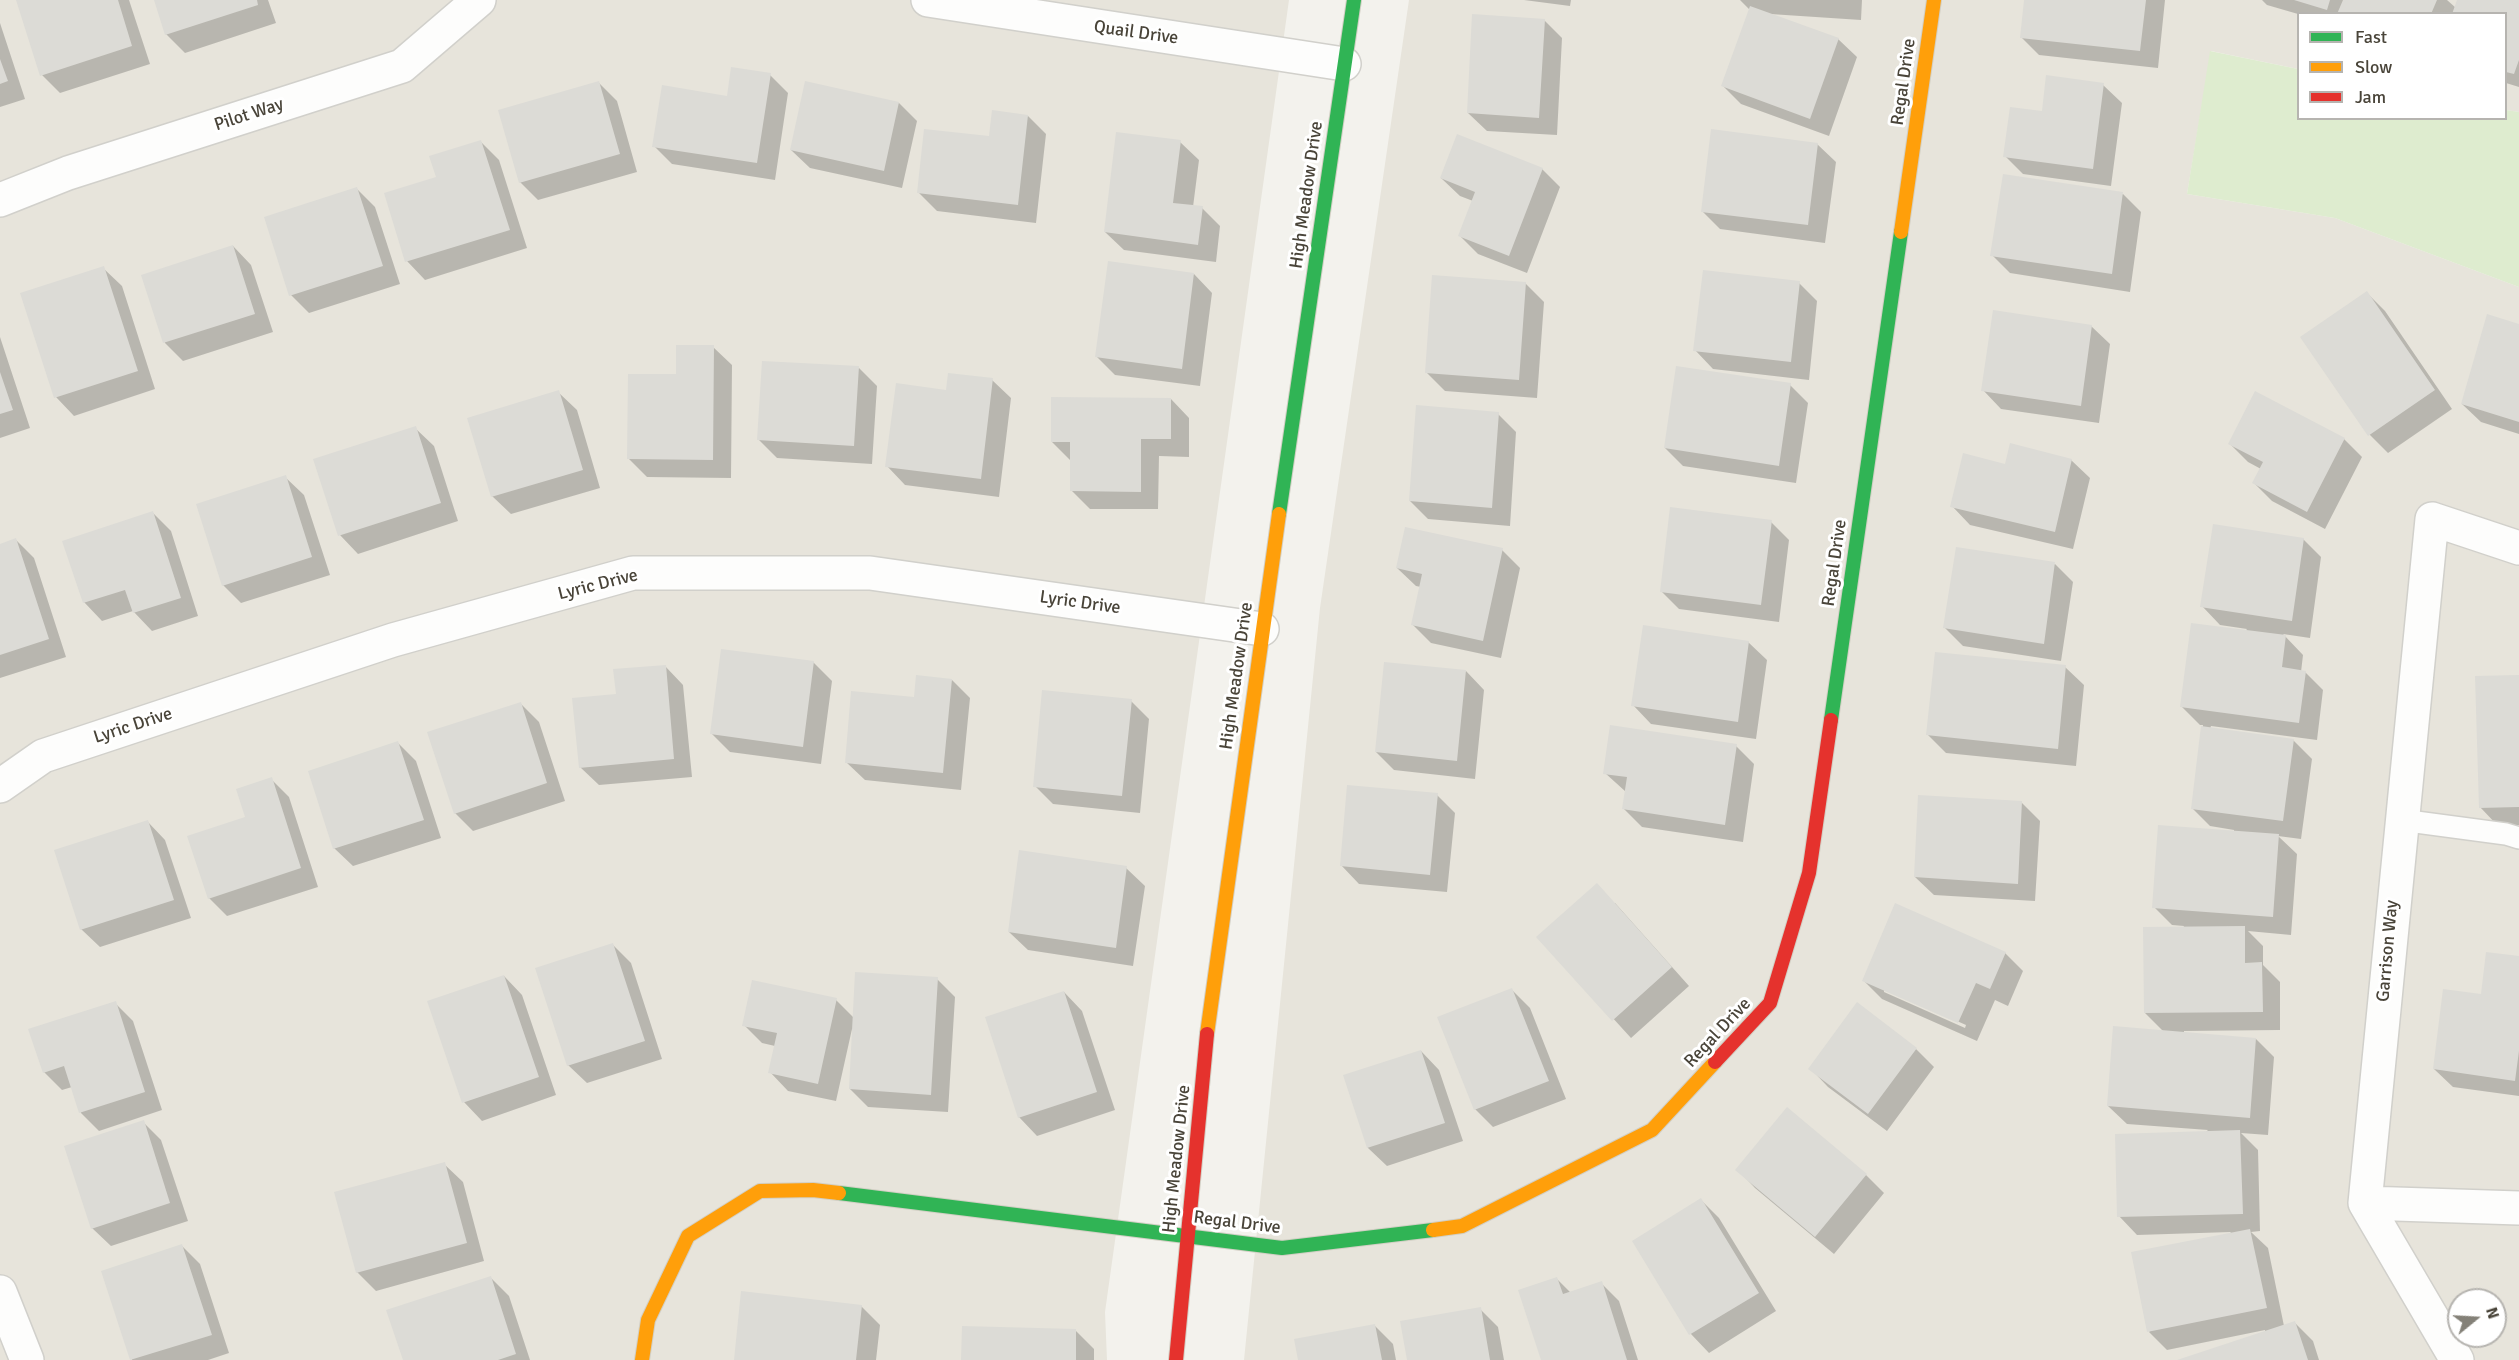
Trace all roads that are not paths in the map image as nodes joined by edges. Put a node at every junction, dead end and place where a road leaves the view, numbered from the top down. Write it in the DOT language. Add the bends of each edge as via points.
graph roads {
  1 [pos="479,0"];
  2 [pos="927,0"];
  3 [pos="1354,0"];
  4 [pos="1934,0"];
  5 [pos="1344,64"];
  6 [pos="0,200"];
  7 [pos="2519,548"];
  8 [pos="1262,629"];
  9 [pos="0,786"];
  10 [pos="2401,820"];
  11 [pos="2519,838"];
  12 [pos="2365,1203"];
  13 [pos="2519,1208"];
  14 [pos="1187,1235"];
  15 [pos="0,1292"];
  16 [pos="27,1360"];
  17 [pos="642,1360"];
  18 [pos="1176,1360"];
  19 [pos="2457,1360"];
  1 -- 6 [label="street, Pilot Way" via="402,66 68,173"];
  2 -- 5 [label="street, Quail Drive"];
  3 -- 5 [label="street, High Meadow Drive"];
  4 -- 14 [label="street, Regal Drive" via="1809,873 1770,1003 1652,1130 1462,1226 1282,1248"];
  5 -- 8 [label="street, High Meadow Drive"];
  7 -- 10 [label="street, Garrison Way" via="2432,519"];
  8 -- 9 [label="street, Lyric Drive" via="870,573 633,573 393,640 43,756"];
  8 -- 14 [label="street, High Meadow Drive" via="1209,1023"];
  10 -- 11 [label="lane"];
  10 -- 12 [label="street, Garrison Way"];
  12 -- 13 [label="street"];
  12 -- 19 [label="street"];
  14 -- 17 [label="street, Regal Drive" via="813,1190 760,1191 688,1236 648,1320"];
  14 -- 18 [label="street, High Meadow Drive"];
  15 -- 16 [label="street"];
}
